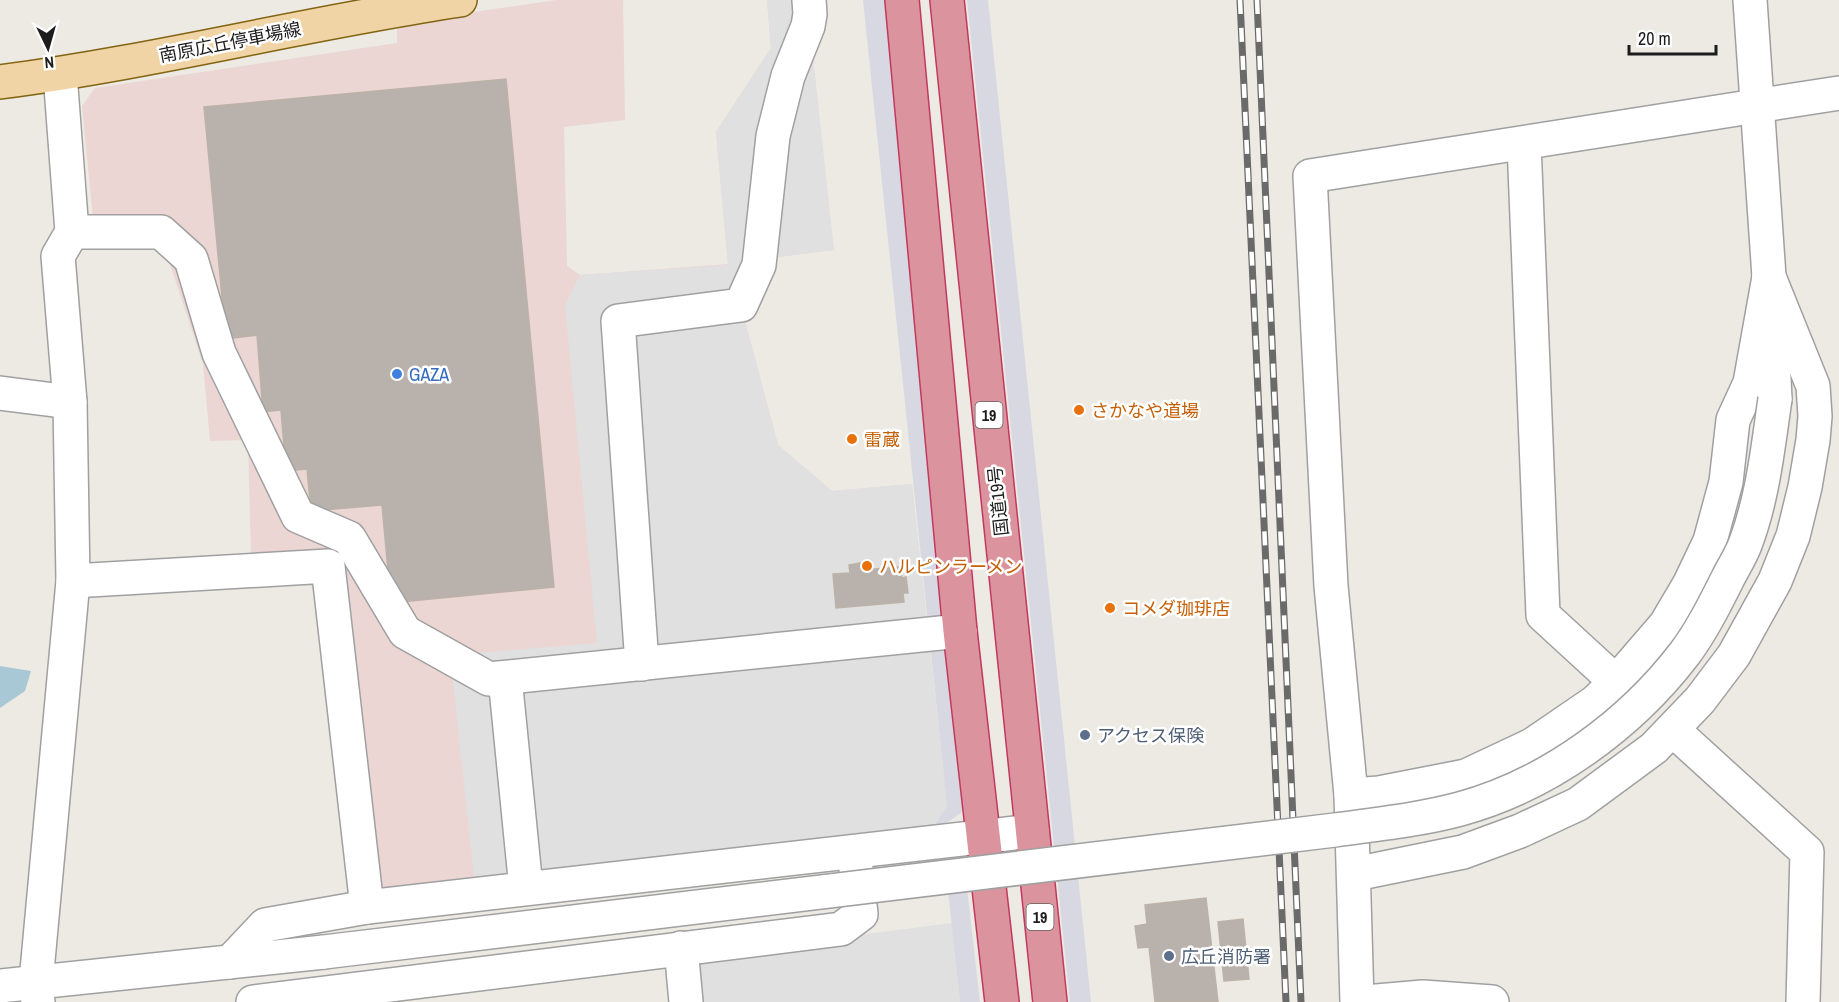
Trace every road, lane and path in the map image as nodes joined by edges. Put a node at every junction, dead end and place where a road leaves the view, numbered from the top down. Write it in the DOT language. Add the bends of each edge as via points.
graph roads {
  1 [pos="460,0"];
  2 [pos="809,0"];
  3 [pos="902,0"];
  4 [pos="947,0"];
  5 [pos="1750,0"];
  6 [pos="401,4"];
  7 [pos="60,74"];
  8 [pos="0,82"];
  9 [pos="1839,93"];
  10 [pos="1756,106"];
  11 [pos="1524,143"];
  12 [pos="72,232"];
  13 [pos="1769,277"];
  14 [pos="0,393"];
  15 [pos="70,402"];
  16 [pos="1827,414"];
  17 [pos="73,581"];
  18 [pos="960,631"];
  19 [pos="642,664"];
  20 [pos="505,678"];
  21 [pos="1616,682"];
  22 [pos="1673,730"];
  23 [pos="1351,795"];
  24 [pos="1032,831"];
  25 [pos="984,837"];
  26 [pos="854,852"];
  27 [pos="1355,874"];
  28 [pos="526,888"];
  29 [pos="367,907"];
  30 [pos="681,948"];
  31 [pos="230,962"];
  32 [pos="0,986"];
  33 [pos="37,992"];
  34 [pos="253,1002"];
  35 [pos="686,1002"];
  36 [pos="1002,1002"];
  37 [pos="1050,1002"];
  38 [pos="1357,1002"];
  39 [pos="1365,1002"];
  40 [pos="1492,1002"];
  41 [pos="1803,1002"];
  1 -- 6 [label="main road, 南原広丘停車場線"];
  2 -- 19 [label="street" via="808,26 788,76 773,136 759,265 741,306 618,321"];
  3 -- 18 [label="highway"];
  4 -- 24 [label="highway, 国道19号 / 19"];
  5 -- 10 [label="street"];
  6 -- 7 [label="main road, 南原広丘停車場線"];
  7 -- 8 [label="main road, 南原広丘停車場線"];
  7 -- 12 [label="street"];
  9 -- 10 [label="street"];
  10 -- 11 [label="street"];
  10 -- 13 [label="street"];
  11 -- 21 [label="street" via="1543,615"];
  11 -- 23 [label="street" via="1310,176 1331,586"];
  12 -- 15 [label="street" via="58,256"];
  12 -- 20 [label="street" via="161,232 191,259 219,353 298,516 349,538 405,632 489,679"];
  13 -- 16 [label="street"];
  13 -- 21 [label="street" via="1750,383 1732,420 1726,483 1710,541 1666,624"];
  13 -- 31 [label="street, bridge" via="1775,399 1765,469 1746,542 1713,610 1685,653 1643,700 1605,733 1557,768 1501,794 1412,819 1335,830"];
  14 -- 15 [label="street"];
  15 -- 17 [label="street"];
  16 -- 22 [label="street" via="1813,440 1793,536 1775,581 1734,655"];
  17 -- 29 [label="street" via="328,566"];
  17 -- 33 [label="street"];
  18 -- 19 [label="street"];
  18 -- 25 [label="highway"];
  19 -- 20 [label="street"];
  20 -- 28 [label="street"];
  21 -- 23 [label="street" via="1532,745 1466,776"];
  22 -- 27 [label="street" via="1578,804 1520,831 1463,852"];
  22 -- 41 [label="street" via="1807,852"];
  23 -- 27 [label="street"];
  24 -- 25 [label="street"];
  24 -- 37 [label="highway, 国道19号 / 19"];
  25 -- 26 [label="street"];
  25 -- 36 [label="highway"];
  26 -- 28 [label="street"];
  26 -- 30 [label="street" via="861,914 841,929"];
  27 -- 38 [label="street"];
  28 -- 29 [label="street"];
  29 -- 31 [label="street" via="265,924"];
  30 -- 34 [label="street"];
  30 -- 35 [label="street"];
  31 -- 33 [label="street"];
  31 -- 34 [label="street" via="237,983"];
  32 -- 33 [label="street"];
  39 -- 40 [label="street" via="1423,997"];
}
